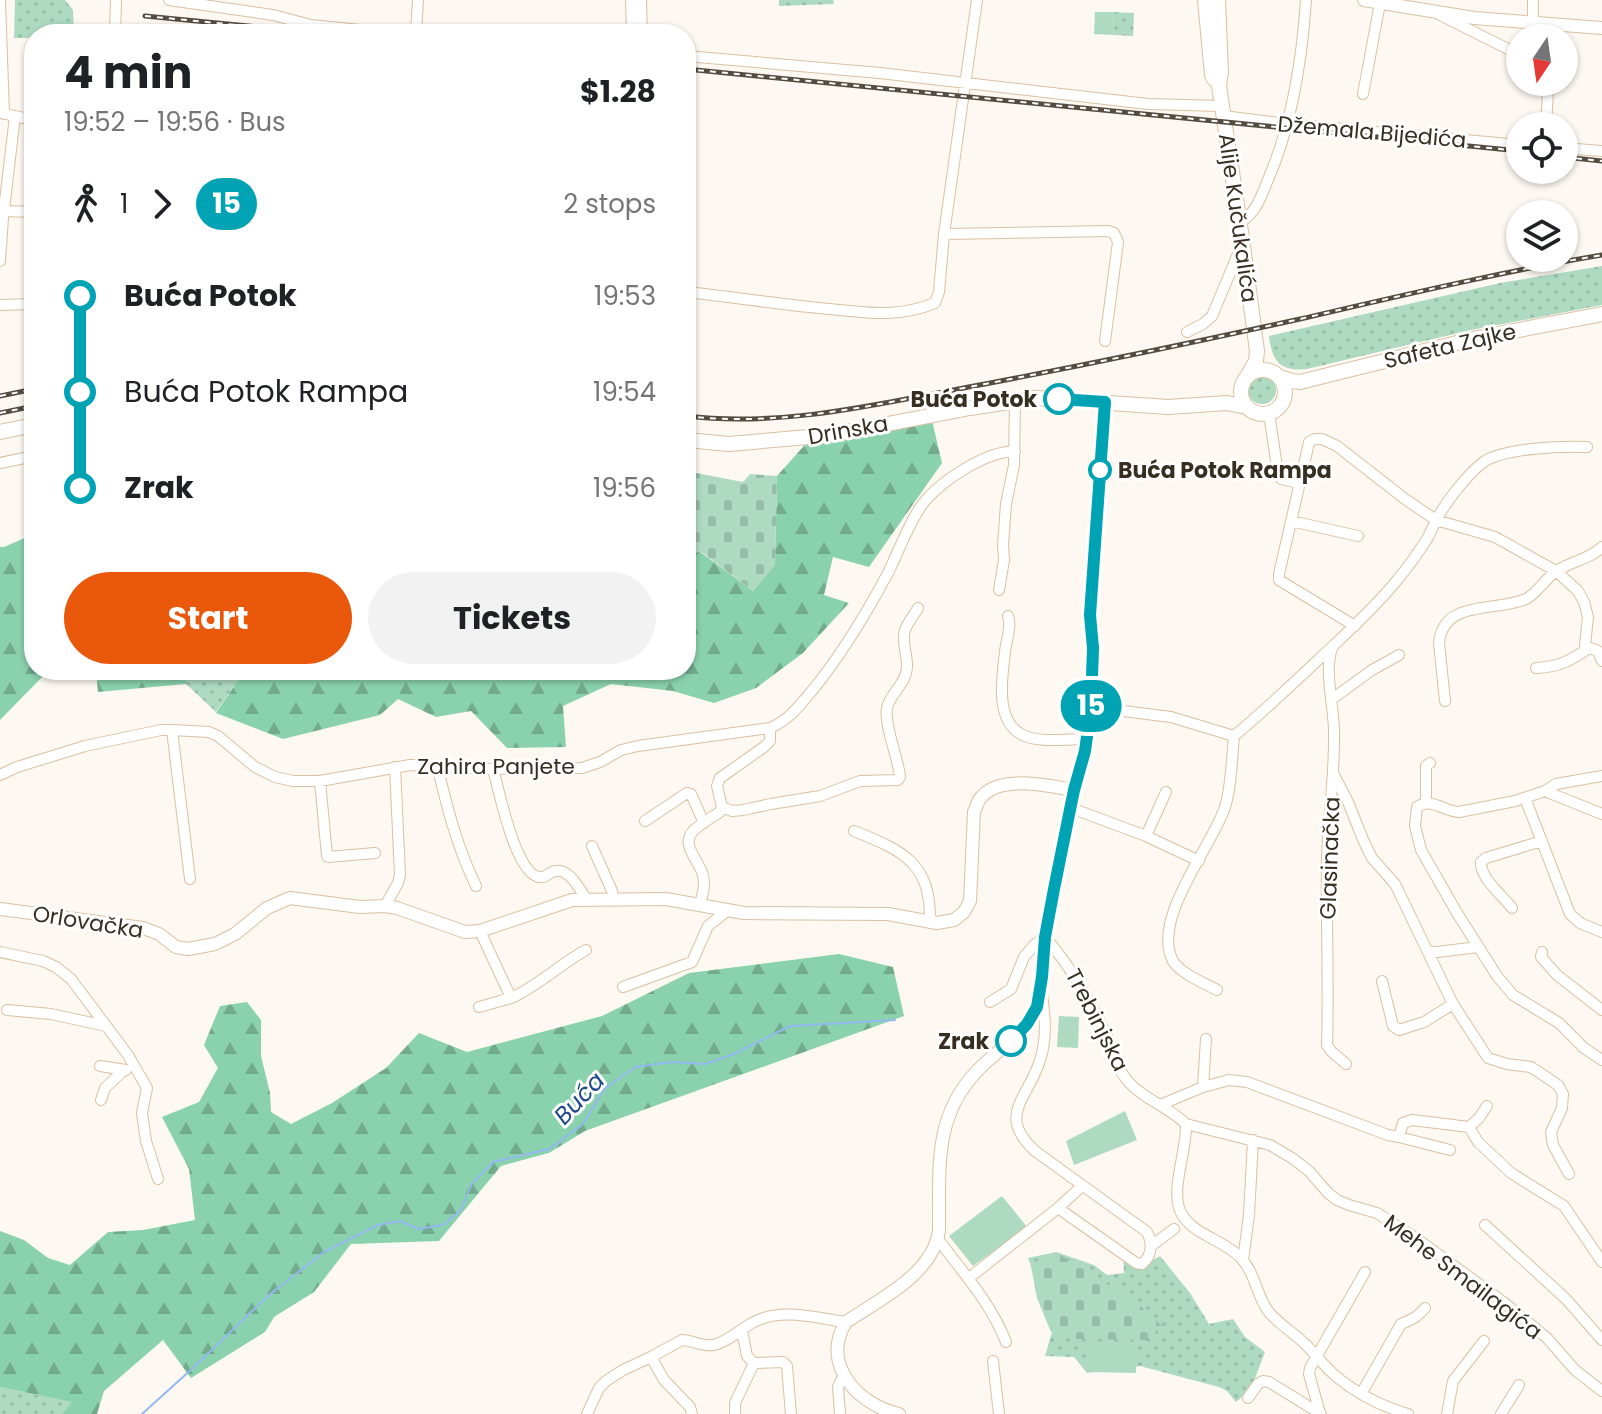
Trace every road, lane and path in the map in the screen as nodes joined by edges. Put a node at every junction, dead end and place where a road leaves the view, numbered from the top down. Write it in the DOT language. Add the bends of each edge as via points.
graph roads {
  1 [pos="116,0"];
  2 [pos="171,0"];
  3 [pos="272,0"];
  4 [pos="418,0"];
  5 [pos="631,0"];
  6 [pos="641,0"];
  7 [pos="977,0"];
  8 [pos="1205,0"];
  9 [pos="1218,0"];
  10 [pos="1306,0"];
  11 [pos="1364,0"];
  12 [pos="1533,0"];
  13 [pos="0,2"];
  14 [pos="1380,3"];
  15 [pos="1435,13"];
  16 [pos="273,15"];
  17 [pos="1496,20"];
  18 [pos="1533,22"];
  19 [pos="115,24"];
  20 [pos="307,24"];
  21 [pos="416,24"];
  22 [pos="632,24"];
  23 [pos="642,24"];
  24 [pos="1602,28"];
  25 [pos="1492,41"];
  26 [pos="1506,48"];
  27 [pos="696,57"];
  28 [pos="965,83"];
  29 [pos="1219,86"];
  30 [pos="1363,94"];
  31 [pos="1222,111"];
  32 [pos="6,115"];
  33 [pos="1288,124"];
  34 [pos="1506,144"];
  35 [pos="1578,149"];
  36 [pos="1602,151"];
  37 [pos="4,211"];
  38 [pos="24,212"];
  39 [pos="1240,222"];
  40 [pos="944,234"];
  41 [pos="1244,251"];
  42 [pos="0,261"];
  43 [pos="696,293"];
  44 [pos="24,304"];
  45 [pos="0,305"];
  46 [pos="1602,314"];
  47 [pos="1187,332"];
  48 [pos="1105,341"];
  49 [pos="1257,351"];
  50 [pos="1276,374"];
  51 [pos="1244,381"];
  52 [pos="1300,382"];
  53 [pos="1284,398"];
  54 [pos="1015,399"];
  55 [pos="1105,402"];
  56 [pos="1227,403"];
  57 [pos="1246,407"];
  58 [pos="1269,413"];
  59 [pos="24,427"];
  60 [pos="0,432"];
  61 [pos="696,441"];
  62 [pos="1587,447"];
  63 [pos="1015,451"];
  64 [pos="24,458"];
  65 [pos="0,463"];
  66 [pos="1299,483"];
  67 [pos="1436,520"];
  68 [pos="1291,521"];
  69 [pos="1358,536"];
  70 [pos="1602,547"];
  71 [pos="1556,571"];
  72 [pos="999,590"];
  73 [pos="918,608"];
  74 [pos="1008,616"];
  75 [pos="1355,626"];
  76 [pos="1334,645"];
  77 [pos="1589,648"];
  78 [pos="1399,655"];
  79 [pos="1602,661"];
  80 [pos="1536,668"];
  81 [pos="1332,699"];
  82 [pos="1445,701"];
  83 [pos="1091,707"];
  84 [pos="770,728"];
  85 [pos="172,730"];
  86 [pos="1234,736"];
  87 [pos="1086,739"];
  88 [pos="1430,763"];
  89 [pos="437,765"];
  90 [pos="395,767"];
  91 [pos="493,769"];
  92 [pos="0,775"];
  93 [pos="1334,775"];
  94 [pos="1602,776"];
  95 [pos="320,781"];
  96 [pos="1074,790"];
  97 [pos="1545,791"];
  98 [pos="1166,792"];
  99 [pos="1525,798"];
  100 [pos="1426,802"];
  101 [pos="722,807"];
  102 [pos="1071,808"];
  103 [pos="1602,814"];
  104 [pos="645,821"];
  105 [pos="704,823"];
  106 [pos="854,831"];
  107 [pos="1146,836"];
  108 [pos="1542,841"];
  109 [pos="592,846"];
  110 [pos="375,853"];
  111 [pos="1199,861"];
  112 [pos="190,879"];
  113 [pos="476,886"];
  114 [pos="587,900"];
  115 [pos="614,900"];
  116 [pos="700,904"];
  117 [pos="391,907"];
  118 [pos="1512,908"];
  119 [pos="0,909"];
  120 [pos="728,910"];
  121 [pos="930,922"];
  122 [pos="480,931"];
  123 [pos="1602,932"];
  124 [pos="1045,937"];
  125 [pos="1478,947"];
  126 [pos="586,950"];
  127 [pos="0,952"];
  128 [pos="1428,952"];
  129 [pos="1542,952"];
  130 [pos="1382,981"];
  131 [pos="1041,985"];
  132 [pos="623,987"];
  133 [pos="1217,990"];
  134 [pos="511,998"];
  135 [pos="990,1002"];
  136 [pos="1453,1004"];
  137 [pos="479,1007"];
  138 [pos="7,1010"];
  139 [pos="1602,1010"];
  140 [pos="106,1026"];
  141 [pos="1206,1039"];
  142 [pos="1601,1059"];
  143 [pos="1346,1064"];
  144 [pos="100,1066"];
  145 [pos="130,1070"];
  146 [pos="1602,1072"];
  147 [pos="1203,1087"];
  148 [pos="101,1100"];
  149 [pos="1160,1105"];
  150 [pos="1487,1106"];
  151 [pos="1186,1124"];
  152 [pos="1469,1127"];
  153 [pos="1399,1137"];
  154 [pos="1253,1140"];
  155 [pos="1450,1150"];
  156 [pos="1569,1174"];
  157 [pos="158,1179"];
  158 [pos="1082,1186"];
  159 [pos="1058,1208"];
  160 [pos="1485,1225"];
  161 [pos="1174,1229"];
  162 [pos="938,1239"];
  163 [pos="1151,1246"];
  164 [pos="1243,1260"];
  165 [pos="1602,1262"];
  166 [pos="1365,1272"];
  167 [pos="969,1278"];
  168 [pos="1425,1308"];
  169 [pos="846,1322"];
  170 [pos="742,1331"];
  171 [pos="1602,1340"];
  172 [pos="1484,1341"];
  173 [pos="1006,1342"];
  174 [pos="651,1357"];
  175 [pos="1318,1357"];
  176 [pos="993,1361"];
  177 [pos="754,1363"];
  178 [pos="844,1375"];
  179 [pos="1519,1385"];
  180 [pos="1602,1391"];
  181 [pos="1361,1394"];
  182 [pos="1248,1398"];
  183 [pos="882,1411"];
  184 [pos="689,1412"];
  185 [pos="587,1414"];
  186 [pos="735,1414"];
  187 [pos="791,1414"];
  188 [pos="840,1414"];
  189 [pos="899,1414"];
  190 [pos="999,1414"];
  191 [pos="1320,1414"];
  192 [pos="1408,1414"];
  193 [pos="1447,1414"];
  194 [pos="1501,1414"];
  1 -- 19 [label="street"];
  2 -- 16 [label="street"];
  3 -- 16 [label="street"];
  4 -- 21 [label="street"];
  5 -- 22 [label="street"];
  6 -- 23 [label="street"];
  7 -- 28 [label="street"];
  8 -- 29 [label="main road, Alije Kučukalića" via="1212,75"];
  9 -- 29 [label="main road, Alije Kučukalića"];
  10 -- 33 [label="street"];
  11 -- 14 [label="street"];
  12 -- 18 [label="street"];
  13 -- 32 [label="street"];
  14 -- 15 [label="street"];
  14 -- 30 [label="street"];
  15 -- 17 [label="street"];
  15 -- 25 [label="street"];
  16 -- 20 [label="street"];
  17 -- 18 [label="street"];
  17 -- 25 [label="street"];
  18 -- 24 [label="street"];
  25 -- 26 [label="street"];
  27 -- 28 [label="street, Džemala Bijedića"];
  28 -- 31 [label="street, Džemala Bijedića"];
  28 -- 40 [label="street"];
  29 -- 31 [label="main road, Alije Kučukalića"];
  31 -- 33 [label="street, Džemala Bijedića"];
  31 -- 39 [label="main road, Alije Kučukalića"];
  32 -- 37 [label="street"];
  33 -- 34 [label="street, Džemala Bijedića"];
  33 -- 39 [label="street" via="1261,197 1250,217"];
  35 -- 36 [label="street"];
  37 -- 38 [label="street"];
  37 -- 42 [label="street"];
  39 -- 41 [label="main road, Alije Kučukalića"];
  40 -- 43 [label="street" via="935,303 904,313"];
  40 -- 48 [label="street" via="1114,233 1118,242"];
  41 -- 47 [label="street" via="1238,254 1212,316"];
  41 -- 49 [label="main road, Alije Kučukalića"];
  44 -- 45 [label="street"];
  46 -- 52 [label="main road, Safeta Zajke" via="1477,338"];
  49 -- 50 [label="main road, Alije Kučukalića"];
  49 -- 51 [label="main road, Alije Kučukalića"];
  50 -- 51 [label="main road" via="1260,370"];
  50 -- 52 [label="main road, Safeta Zajke"];
  50 -- 53 [label="main road"];
  51 -- 56 [label="main road"];
  51 -- 57 [label="main road" via="1240,394"];
  52 -- 53 [label="main road"];
  53 -- 58 [label="main road"];
  54 -- 55 [label="main road, Drinska"];
  54 -- 61 [label="main road, Drinska" via="831,435 729,444"];
  54 -- 63 [label="street"];
  55 -- 56 [label="main road" via="1168,407"];
  55 -- 83 [label="street" via="1090,615"];
  56 -- 57 [label="main road"];
  57 -- 58 [label="main road"];
  58 -- 66 [label="street" via="1278,474"];
  59 -- 60 [label="main road"];
  62 -- 67 [label="street" via="1490,458 1468,476"];
  63 -- 72 [label="street"];
  63 -- 84 [label="street, Zahira Panjete" via="1003,451 955,474 922,504 840,655 793,714"];
  64 -- 65 [label="street"];
  66 -- 67 [label="street" via="1309,442 1322,439"];
  66 -- 68 [label="street"];
  67 -- 71 [label="street" via="1495,537"];
  67 -- 75 [label="street" via="1398,579"];
  68 -- 69 [label="street"];
  68 -- 75 [label="street" via="1279,580"];
  70 -- 71 [label="street"];
  71 -- 77 [label="street" via="1584,602 1584,642"];
  71 -- 82 [label="street" via="1525,599 1467,611 1450,620 1439,635"];
  73 -- 101 [label="street" via="904,635 904,680 887,711 898,780 860,781 820,796 743,810"];
  74 -- 87 [label="street" via="1002,705 1011,726 1041,740"];
  75 -- 76 [label="street"];
  76 -- 81 [label="street, Glasinačka" via="1329,662"];
  76 -- 86 [label="street"];
  77 -- 79 [label="street" via="1598,651"];
  77 -- 80 [label="street" via="1565,663"];
  78 -- 81 [label="street"];
  81 -- 93 [label="street, Glasinačka"];
  83 -- 86 [label="street" via="1171,717"];
  83 -- 87 [label="street"];
  84 -- 91 [label="street, Zahira Panjete" via="638,746 582,768"];
  84 -- 101 [label="street" via="770,741 720,778"];
  85 -- 92 [label="street, Zahira Panjete" via="85,746"];
  85 -- 95 [label="street, Zahira Panjete" via="218,736 275,777"];
  85 -- 112 [label="street"];
  86 -- 111 [label="street" via="1225,808"];
  87 -- 96 [label="street"];
  88 -- 100 [label="street"];
  89 -- 90 [label="street, Zahira Panjete"];
  89 -- 91 [label="street, Zahira Panjete"];
  89 -- 113 [label="street" via="455,834"];
  90 -- 95 [label="street, Zahira Panjete"];
  90 -- 117 [label="street" via="400,875"];
  91 -- 114 [label="street" via="509,830 530,873 544,878 563,872"];
  93 -- 128 [label="street" via="1372,858 1395,884"];
  93 -- 143 [label="street, Glasinačka" via="1328,838 1327,1045"];
  94 -- 97 [label="street"];
  95 -- 110 [label="street" via="327,856"];
  96 -- 102 [label="street"];
  96 -- 121 [label="street" via="1016,783 979,799 970,901 954,920"];
  97 -- 99 [label="street"];
  97 -- 103 [label="street"];
  98 -- 107 [label="street"];
  99 -- 100 [label="street" via="1459,812"];
  99 -- 108 [label="street"];
  100 -- 125 [label="street" via="1417,807 1415,826 1421,850"];
  101 -- 105 [label="street"];
  102 -- 107 [label="street"];
  102 -- 124 [label="street"];
  104 -- 105 [label="street" via="687,793"];
  105 -- 116 [label="street" via="688,840 703,874"];
  106 -- 121 [label="street" via="910,860 928,891"];
  107 -- 111 [label="street"];
  108 -- 118 [label="street" via="1481,862 1485,877"];
  108 -- 123 [label="street" via="1570,914"];
  109 -- 115 [label="street"];
  111 -- 133 [label="street" via="1170,921 1167,942 1176,967"];
  114 -- 115 [label="street"];
  114 -- 122 [label="street" via="572,900"];
  115 -- 116 [label="street"];
  116 -- 120 [label="street"];
  117 -- 119 [label="street, Orlovačka" via="290,898 215,944 188,949 143,928"];
  117 -- 122 [label="street, Orlovačka" via="456,930"];
  120 -- 121 [label="street" via="888,914"];
  120 -- 132 [label="street" via="708,926 692,962"];
  122 -- 134 [label="street"];
  124 -- 131 [label="street"];
  124 -- 135 [label="street" via="1024,957 1011,989"];
  124 -- 149 [label="street, Trebinjska" via="1066,960 1122,1073"];
  125 -- 128 [label="street"];
  125 -- 142 [label="street" via="1513,995 1559,1023"];
  126 -- 134 [label="street"];
  127 -- 140 [label="street, Orlovačka" via="56,967"];
  128 -- 136 [label="street"];
  129 -- 139 [label="street" via="1557,975"];
  130 -- 136 [label="street" via="1393,1026 1399,1030"];
  131 -- 158 [label="street" via="1045,1043 1015,1117 1016,1127 1033,1149"];
  131 -- 162 [label="street" via="1027,1024 975,1072 950,1110 940,1146"];
  134 -- 137 [label="street"];
  136 -- 156 [label="street" via="1488,1058 1531,1067 1558,1085 1562,1108 1551,1132"];
  138 -- 140 [label="street"];
  140 -- 145 [label="street, Orlovačka" via="128,1055"];
  141 -- 147 [label="street"];
  142 -- 146 [label="street"];
  144 -- 145 [label="street"];
  145 -- 148 [label="street" via="105,1088"];
  145 -- 157 [label="street, Orlovačka" via="147,1088 142,1113"];
  147 -- 149 [label="street"];
  147 -- 153 [label="street" via="1229,1080 1247,1082"];
  149 -- 151 [label="street, Trebinjska"];
  150 -- 152 [label="street"];
  151 -- 154 [label="street, Mehe Smailagića"];
  151 -- 164 [label="street" via="1180,1209 1187,1221"];
  152 -- 153 [label="street" via="1412,1120 1403,1123"];
  152 -- 165 [label="street" via="1511,1173 1564,1206"];
  153 -- 155 [label="street"];
  154 -- 164 [label="street"];
  154 -- 180 [label="street, Mehe Smailagića" via="1292,1158 1337,1200 1377,1213 1420,1241 1547,1338"];
  158 -- 159 [label="street"];
  158 -- 163 [label="street" via="1141,1227"];
  159 -- 163 [label="street" via="1136,1263 1146,1260"];
  159 -- 167 [label="street"];
  160 -- 171 [label="street" via="1566,1299"];
  161 -- 163 [label="street"];
  162 -- 167 [label="street"];
  162 -- 169 [label="street" via="920,1270"];
  164 -- 175 [label="street" via="1268,1310"];
  166 -- 175 [label="street"];
  167 -- 173 [label="street"];
  168 -- 181 [label="street" via="1401,1324"];
  169 -- 170 [label="street" via="787,1315 751,1323"];
  169 -- 178 [label="street" via="838,1343"];
  170 -- 174 [label="street" via="708,1346 682,1340"];
  170 -- 177 [label="street" via="747,1356"];
  172 -- 193 [label="street" via="1453,1381"];
  174 -- 184 [label="street"];
  174 -- 185 [label="street" via="606,1381"];
  175 -- 181 [label="street"];
  175 -- 191 [label="street" via="1309,1374"];
  176 -- 190 [label="street"];
  177 -- 186 [label="street"];
  177 -- 187 [label="street" via="787,1366"];
  178 -- 183 [label="street" via="860,1396"];
  178 -- 188 [label="street" via="838,1387"];
  179 -- 194 [label="street"];
  181 -- 192 [label="street"];
  182 -- 191 [label="street" via="1258,1384 1269,1382"];
  183 -- 189 [label="street"];
}
